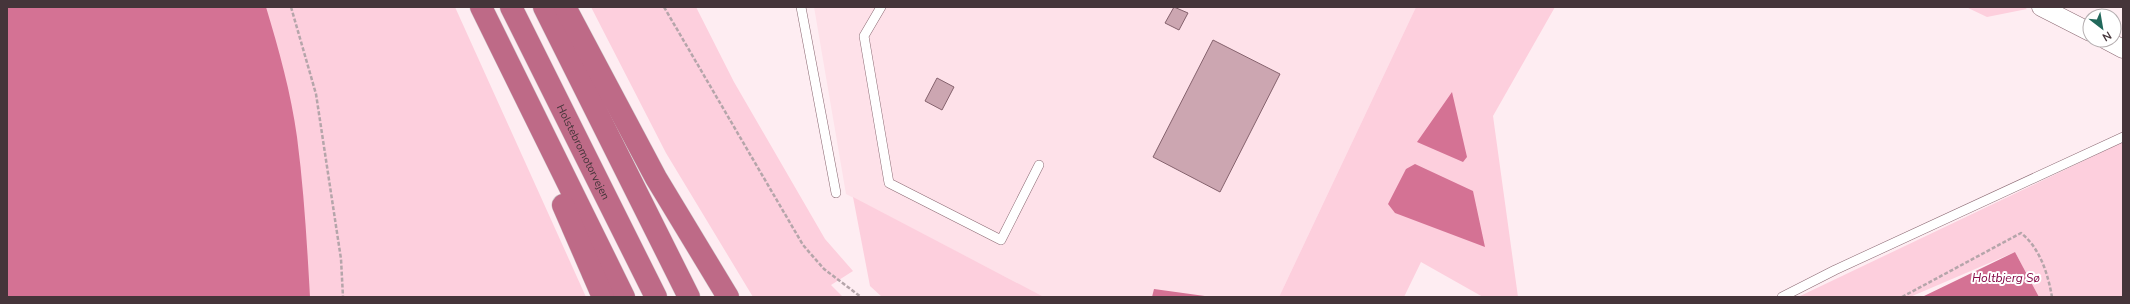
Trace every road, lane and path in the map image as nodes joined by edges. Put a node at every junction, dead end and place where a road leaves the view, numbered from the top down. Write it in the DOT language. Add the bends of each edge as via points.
graph roads {
  1 [pos="291,7"];
  2 [pos="480,7"];
  3 [pos="511,7"];
  4 [pos="544,7"];
  5 [pos="565,7"];
  6 [pos="664,7"];
  7 [pos="801,7"];
  8 [pos="880,7"];
  9 [pos="2041,7"];
  10 [pos="2082,28"];
  11 [pos="2123,137"];
  12 [pos="1039,165"];
  13 [pos="836,193"];
  14 [pos="343,297"];
  15 [pos="603,297"];
  16 [pos="624,297"];
  17 [pos="656,297"];
  18 [pos="689,297"];
  19 [pos="728,297"];
  20 [pos="861,297"];
  21 [pos="1782,297"];
  22 [pos="1902,297"];
  23 [pos="2052,297"];
  1 -- 14 [label="path" via="316,94 341,259"];
  2 -- 15 [label="highway" via="525,120"];
  2 -- 16 [label="highway"];
  3 -- 17 [label="highway, Holstebromotorvejen"];
  4 -- 18 [label="highway"];
  5 -- 19 [label="highway" via="656,178"];
  6 -- 20 [label="path" via="803,245 824,269"];
  7 -- 13 [label="lane"];
  8 -- 12 [label="lane" via="864,36 889,183 1001,240"];
  9 -- 10 [label="street"];
  11 -- 21 [label="lane"];
  22 -- 23 [label="path" via="2021,233 2032,242 2049,279"];
}
